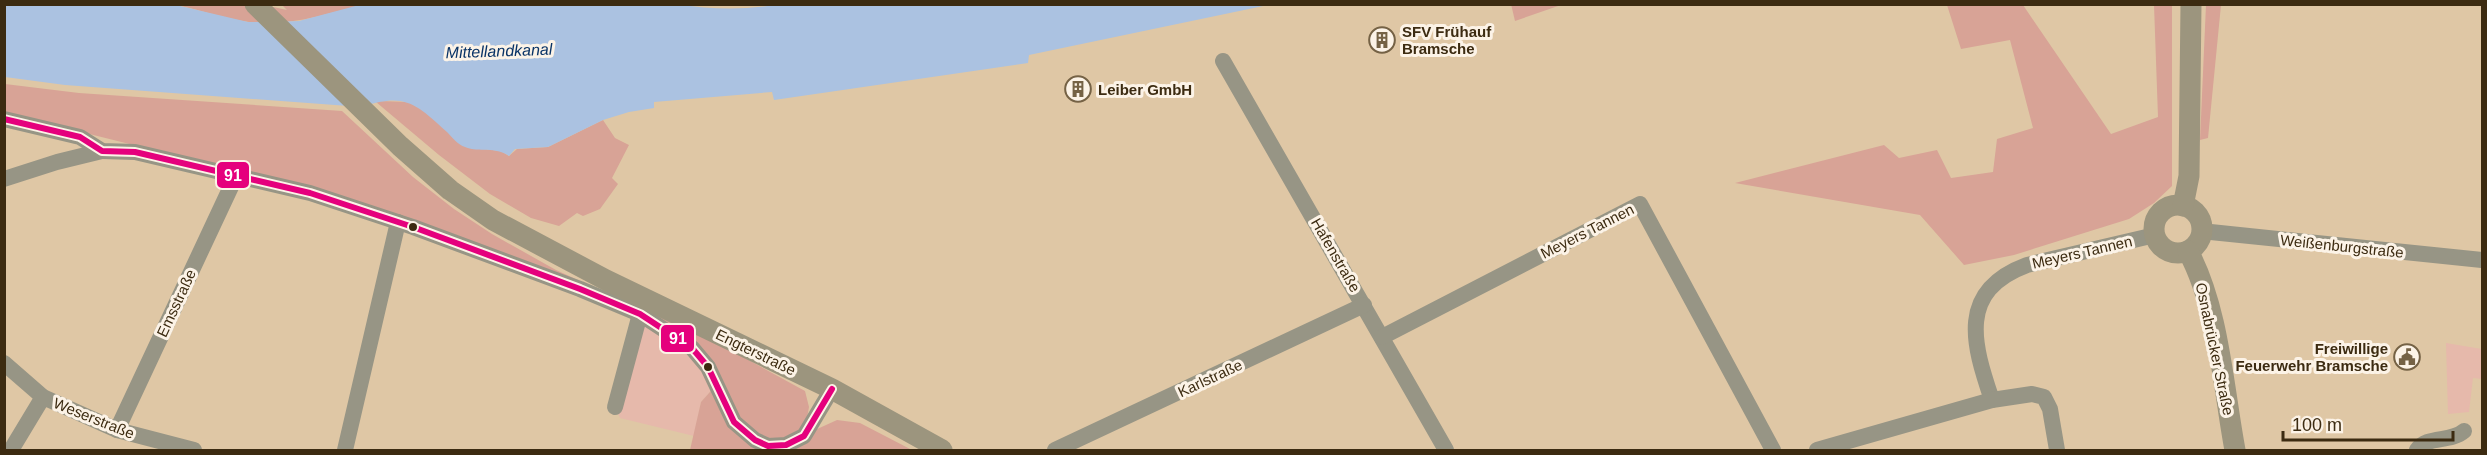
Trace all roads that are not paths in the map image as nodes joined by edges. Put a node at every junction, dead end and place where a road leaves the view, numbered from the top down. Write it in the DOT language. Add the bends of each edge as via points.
graph roads {
  1 [pos="255,4"];
  2 [pos="2191,4"];
  3 [pos="1223,61"];
  4 [pos="4,119"];
  5 [pos="102,151"];
  6 [pos="236,176"];
  7 [pos="4,179"];
  8 [pos="2183,206"];
  9 [pos="398,222"];
  10 [pos="2201,231"];
  11 [pos="2155,235"];
  12 [pos="2188,251"];
  13 [pos="2482,260"];
  14 [pos="1364,305"];
  15 [pos="640,314"];
  16 [pos="1382,337"];
  17 [pos="4,363"];
  18 [pos="832,389"];
  19 [pos="43,397"];
  20 [pos="1992,400"];
  21 [pos="615,407"];
  22 [pos="117,430"];
  23 [pos="2464,430"];
  24 [pos="11,450"];
  25 [pos="194,450"];
  26 [pos="345,450"];
  27 [pos="942,450"];
  28 [pos="1055,450"];
  29 [pos="1446,450"];
  30 [pos="1773,450"];
  31 [pos="1817,450"];
  32 [pos="2057,450"];
  33 [pos="2235,450"];
  34 [pos="2416,450"];
  1 -- 18 [label="main road, Engterstraße" via="450,190 493,220"];
  2 -- 8 [label="main road" via="2189,176"];
  3 -- 14 [label="street, Hafenstraße"];
  4 -- 5 [label="street" via="80,137"];
  5 -- 6 [label="street" via="135,152"];
  5 -- 7 [label="street"];
  6 -- 9 [label="street" via="310,193"];
  6 -- 22 [label="street, Emsstraße"];
  8 -- 10 [label="main road" via="2194,212"];
  8 -- 11 [label="main road" via="2167,208 2158,216"];
  9 -- 15 [label="street"];
  9 -- 26 [label="street"];
  10 -- 12 [label="main road" via="2195,246"];
  10 -- 13 [label="street, Weißenburgstraße"];
  11 -- 12 [label="main road" via="2166,250"];
  11 -- 20 [label="street, Meyers Tannen" via="2027,265 2006,272 1990,287 1975,321 1975,342"];
  12 -- 33 [label="main road, Osnabrücker Straße" via="2203,283"];
  14 -- 16 [label="street, Hafenstraße"];
  14 -- 28 [label="street, Karlstraße"];
  15 -- 18 [label="street" via="692,348 708,367 734,422 768,446 786,445 804,436"];
  15 -- 21 [label="street"];
  16 -- 29 [label="street, Hafenstraße"];
  16 -- 30 [label="street, Meyers Tannen" via="1640,204"];
  17 -- 19 [label="street, Weserstraße"];
  18 -- 27 [label="main road, Engterstraße"];
  19 -- 22 [label="street, Weserstraße"];
  19 -- 24 [label="street"];
  20 -- 31 [label="street"];
  20 -- 32 [label="street" via="2032,394 2044,397 2050,408"];
  22 -- 25 [label="street, Weserstraße"];
  23 -- 34 [label="street" via="2451,439 2428,442"];
}
